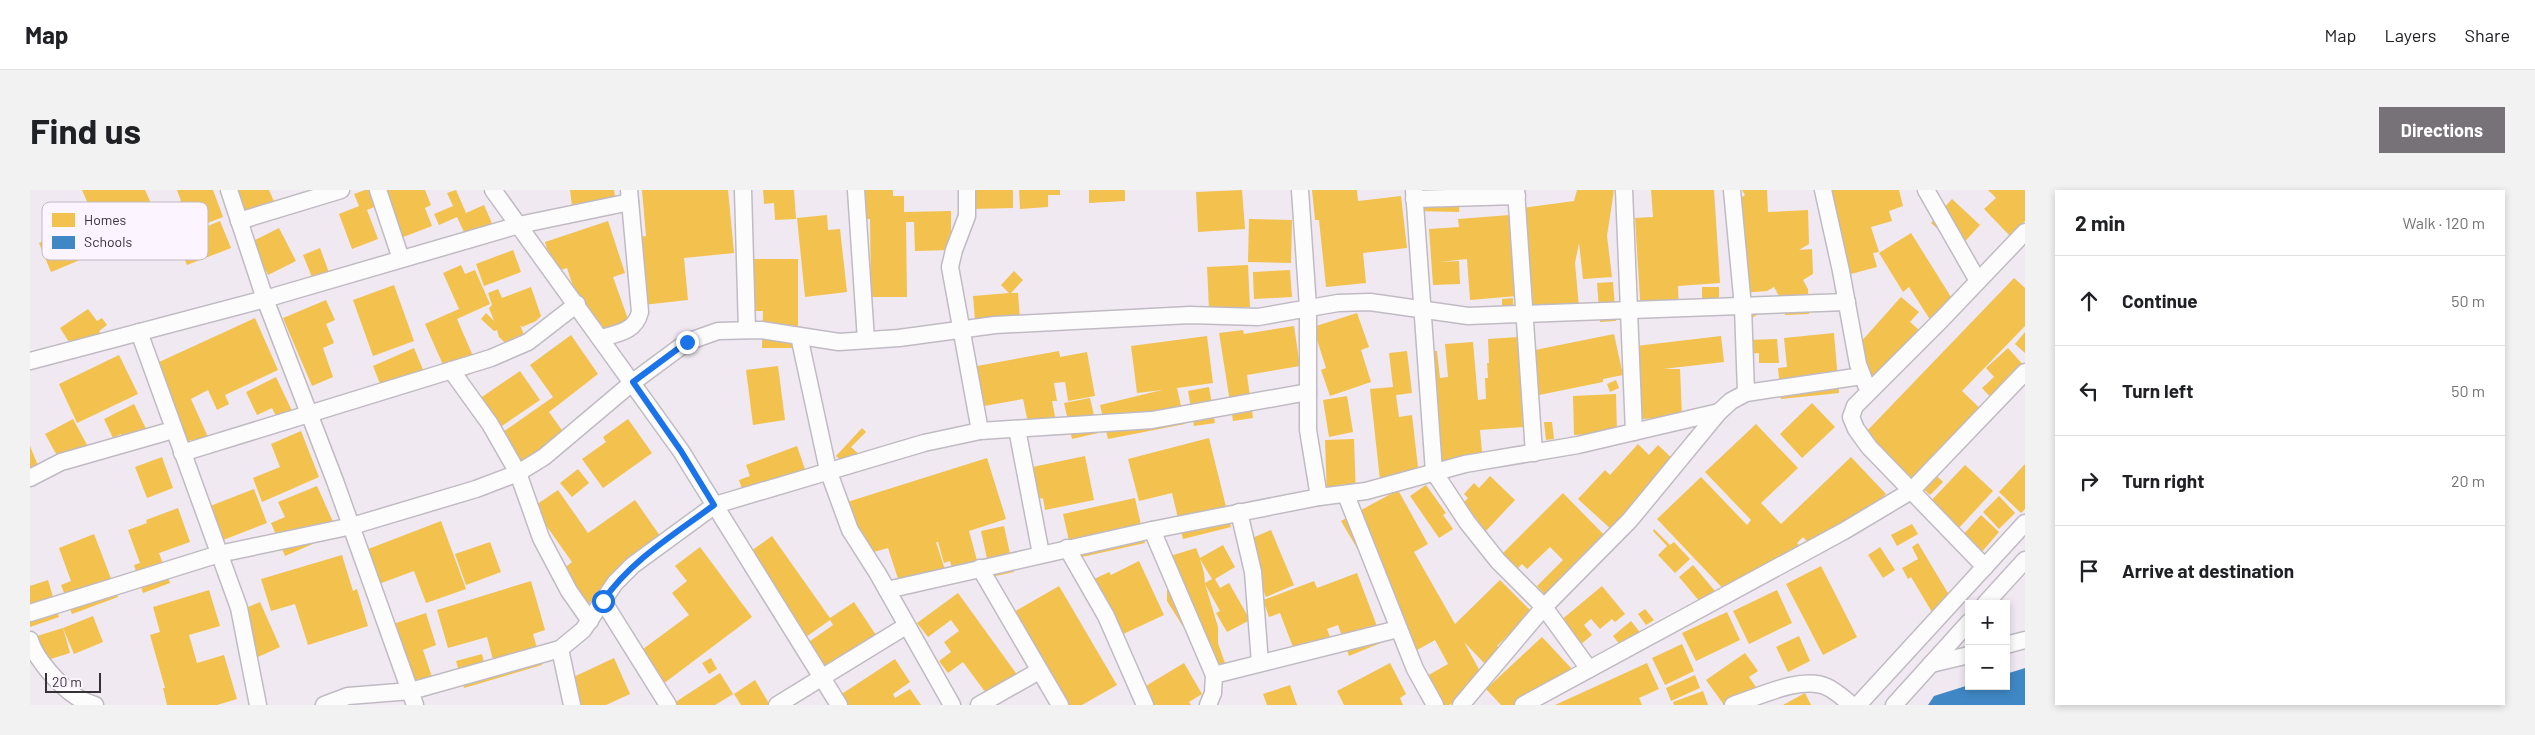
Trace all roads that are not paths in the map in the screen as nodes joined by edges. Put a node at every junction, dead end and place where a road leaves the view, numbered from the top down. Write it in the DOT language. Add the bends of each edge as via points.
graph roads {
  1 [pos="229,190"];
  2 [pos="341,190"];
  3 [pos="378,190"];
  4 [pos="493,190"];
  5 [pos="743,190"];
  6 [pos="856,190"];
  7 [pos="966,190"];
  8 [pos="1300,190"];
  9 [pos="1624,190"];
  10 [pos="1732,190"];
  11 [pos="1823,190"];
  12 [pos="1931,192"];
  13 [pos="1517,193"];
  14 [pos="1414,194"];
  15 [pos="630,196"];
  16 [pos="239,221"];
  17 [pos="519,224"];
  18 [pos="2025,232"];
  19 [pos="402,259"];
  20 [pos="1978,281"];
  21 [pos="265,299"];
  22 [pos="1847,302"];
  23 [pos="577,304"];
  24 [pos="1308,307"];
  25 [pos="1743,307"];
  26 [pos="1422,308"];
  27 [pos="1628,311"];
  28 [pos="1525,314"];
  29 [pos="962,329"];
  30 [pos="747,330"];
  31 [pos="139,332"];
  32 [pos="799,336"];
  33 [pos="601,338"];
  34 [pos="866,340"];
  35 [pos="30,360"];
  36 [pos="451,370"];
  37 [pos="2025,372"];
  38 [pos="1862,376"];
  39 [pos="633,382"];
  40 [pos="1869,391"];
  41 [pos="1308,392"];
  42 [pos="1746,393"];
  43 [pos="1719,412"];
  44 [pos="309,413"];
  45 [pos="1017,429"];
  46 [pos="173,430"];
  47 [pos="980,431"];
  48 [pos="1634,432"];
  49 [pos="1534,452"];
  50 [pos="182,453"];
  51 [pos="828,470"];
  52 [pos="1434,472"];
  53 [pos="518,473"];
  54 [pos="30,478"];
  55 [pos="1911,491"];
  56 [pos="1346,495"];
  57 [pos="1319,497"];
  58 [pos="714,505"];
  59 [pos="1239,512"];
  60 [pos="2025,523"];
  61 [pos="352,526"];
  62 [pos="1152,530"];
  63 [pos="2012,537"];
  64 [pos="1067,548"];
  65 [pos="2025,550"];
  66 [pos="219,554"];
  67 [pos="1041,554"];
  68 [pos="2025,560"];
  69 [pos="1985,567"];
  70 [pos="980,568"];
  71 [pos="887,590"];
  72 [pos="1989,600"];
  73 [pos="603,601"];
  74 [pos="1544,607"];
  75 [pos="30,613"];
  76 [pos="590,621"];
  77 [pos="906,626"];
  78 [pos="1965,626"];
  79 [pos="1398,629"];
  80 [pos="30,640"];
  81 [pos="2025,640"];
  82 [pos="2010,644"];
  83 [pos="560,649"];
  84 [pos="1965,656"];
  85 [pos="1260,663"];
  86 [pos="1931,664"];
  87 [pos="1589,670"];
  88 [pos="1039,671"];
  89 [pos="1214,675"];
  90 [pos="821,679"];
  91 [pos="413,698"];
  92 [pos="95,705"];
  93 [pos="258,705"];
  94 [pos="324,705"];
  95 [pos="572,705"];
  96 [pos="668,705"];
  97 [pos="777,705"];
  98 [pos="838,705"];
  99 [pos="952,705"];
  100 [pos="980,705"];
  101 [pos="1060,705"];
  102 [pos="1145,705"];
  103 [pos="1208,705"];
  104 [pos="1435,705"];
  105 [pos="1461,705"];
  106 [pos="1523,705"];
  107 [pos="1733,705"];
  108 [pos="1852,705"];
  109 [pos="1858,705"];
  110 [pos="1894,705"];
  1 -- 16 [label="street"];
  2 -- 16 [label="street"];
  3 -- 19 [label="street"];
  4 -- 17 [label="street"];
  5 -- 30 [label="street"];
  6 -- 34 [label="street"];
  7 -- 29 [label="street" via="967,216 950,267"];
  8 -- 24 [label="street"];
  9 -- 27 [label="street"];
  10 -- 25 [label="street"];
  11 -- 22 [label="street"];
  12 -- 20 [label="street"];
  13 -- 14 [label="street"];
  13 -- 28 [label="street"];
  14 -- 26 [label="street"];
  15 -- 17 [label="street"];
  15 -- 33 [label="street" via="640,312 633,328"];
  16 -- 21 [label="street"];
  17 -- 19 [label="street"];
  17 -- 23 [label="street"];
  18 -- 20 [label="street"];
  19 -- 21 [label="street"];
  20 -- 40 [label="street"];
  21 -- 31 [label="street"];
  21 -- 44 [label="street"];
  22 -- 25 [label="street"];
  22 -- 38 [label="street"];
  23 -- 33 [label="street"];
  23 -- 36 [label="street" via="528,342"];
  24 -- 26 [label="street" via="1370,302"];
  24 -- 29 [label="street" via="1258,317 1190,315"];
  24 -- 41 [label="street"];
  25 -- 27 [label="street"];
  25 -- 42 [label="street"];
  26 -- 28 [label="street" via="1468,316"];
  26 -- 52 [label="street"];
  27 -- 28 [label="street"];
  27 -- 48 [label="street"];
  28 -- 49 [label="street"];
  29 -- 34 [label="street"];
  29 -- 47 [label="street"];
  30 -- 32 [label="street"];
  30 -- 39 [label="street" via="718,331 687,342"];
  31 -- 35 [label="street"];
  31 -- 46 [label="street"];
  32 -- 34 [label="street" via="839,342"];
  32 -- 51 [label="street"];
  33 -- 39 [label="street"];
  36 -- 44 [label="street"];
  36 -- 53 [label="street" via="490,424"];
  37 -- 55 [label="street"];
  38 -- 40 [label="street"];
  38 -- 42 [label="street"];
  39 -- 53 [label="street" via="544,457"];
  39 -- 58 [label="street"];
  40 -- 55 [label="street" via="1855,406 1851,417 1856,429 1868,447"];
  41 -- 45 [label="street" via="1152,420"];
  41 -- 57 [label="street" via="1308,430"];
  42 -- 43 [label="street"];
  43 -- 48 [label="street"];
  43 -- 74 [label="street" via="1630,520"];
  44 -- 50 [label="street"];
  44 -- 61 [label="street"];
  45 -- 47 [label="street"];
  45 -- 67 [label="street"];
  46 -- 50 [label="street"];
  46 -- 54 [label="street" via="61,462"];
  47 -- 51 [label="street"];
  48 -- 49 [label="street"];
  49 -- 52 [label="street"];
  50 -- 66 [label="street"];
  51 -- 58 [label="street"];
  51 -- 71 [label="street" via="850,530"];
  52 -- 56 [label="street"];
  52 -- 74 [label="street" via="1498,561"];
  53 -- 61 [label="street"];
  53 -- 76 [label="street" via="541,538 569,591"];
  55 -- 69 [label="street"];
  55 -- 87 [label="street"];
  56 -- 57 [label="street"];
  56 -- 79 [label="street"];
  57 -- 59 [label="street"];
  58 -- 73 [label="street" via="633,565"];
  58 -- 90 [label="street"];
  59 -- 62 [label="street"];
  59 -- 85 [label="street" via="1253,572"];
  60 -- 63 [label="street"];
  61 -- 66 [label="street"];
  61 -- 91 [label="street"];
  62 -- 64 [label="street"];
  62 -- 89 [label="street"];
  63 -- 65 [label="street"];
  63 -- 69 [label="street"];
  64 -- 67 [label="street"];
  64 -- 102 [label="street" via="1106,616"];
  66 -- 75 [label="street"];
  66 -- 93 [label="street" via="238,608"];
  67 -- 70 [label="street"];
  68 -- 72 [label="street"];
  69 -- 109 [label="street"];
  70 -- 71 [label="street"];
  70 -- 88 [label="street"];
  71 -- 77 [label="street"];
  73 -- 76 [label="street"];
  73 -- 96 [label="street"];
  74 -- 87 [label="street"];
  74 -- 105 [label="street"];
  76 -- 83 [label="street"];
  77 -- 90 [label="street"];
  77 -- 99 [label="street"];
  78 -- 86 [label="street"];
  79 -- 85 [label="street"];
  79 -- 104 [label="street"];
  80 -- 92 [label="street" via="45,667 77,697"];
  81 -- 82 [label="street"];
  83 -- 91 [label="street"];
  83 -- 95 [label="street"];
  84 -- 86 [label="street"];
  85 -- 89 [label="street"];
  86 -- 110 [label="street"];
  87 -- 106 [label="street"];
  88 -- 100 [label="street"];
  88 -- 101 [label="street"];
  89 -- 103 [label="street" via="1213,693"];
  90 -- 97 [label="street"];
  90 -- 98 [label="street"];
  91 -- 94 [label="street" via="348,696"];
  107 -- 108 [label="street" via="1798,683 1813,682 1827,687"];
}
